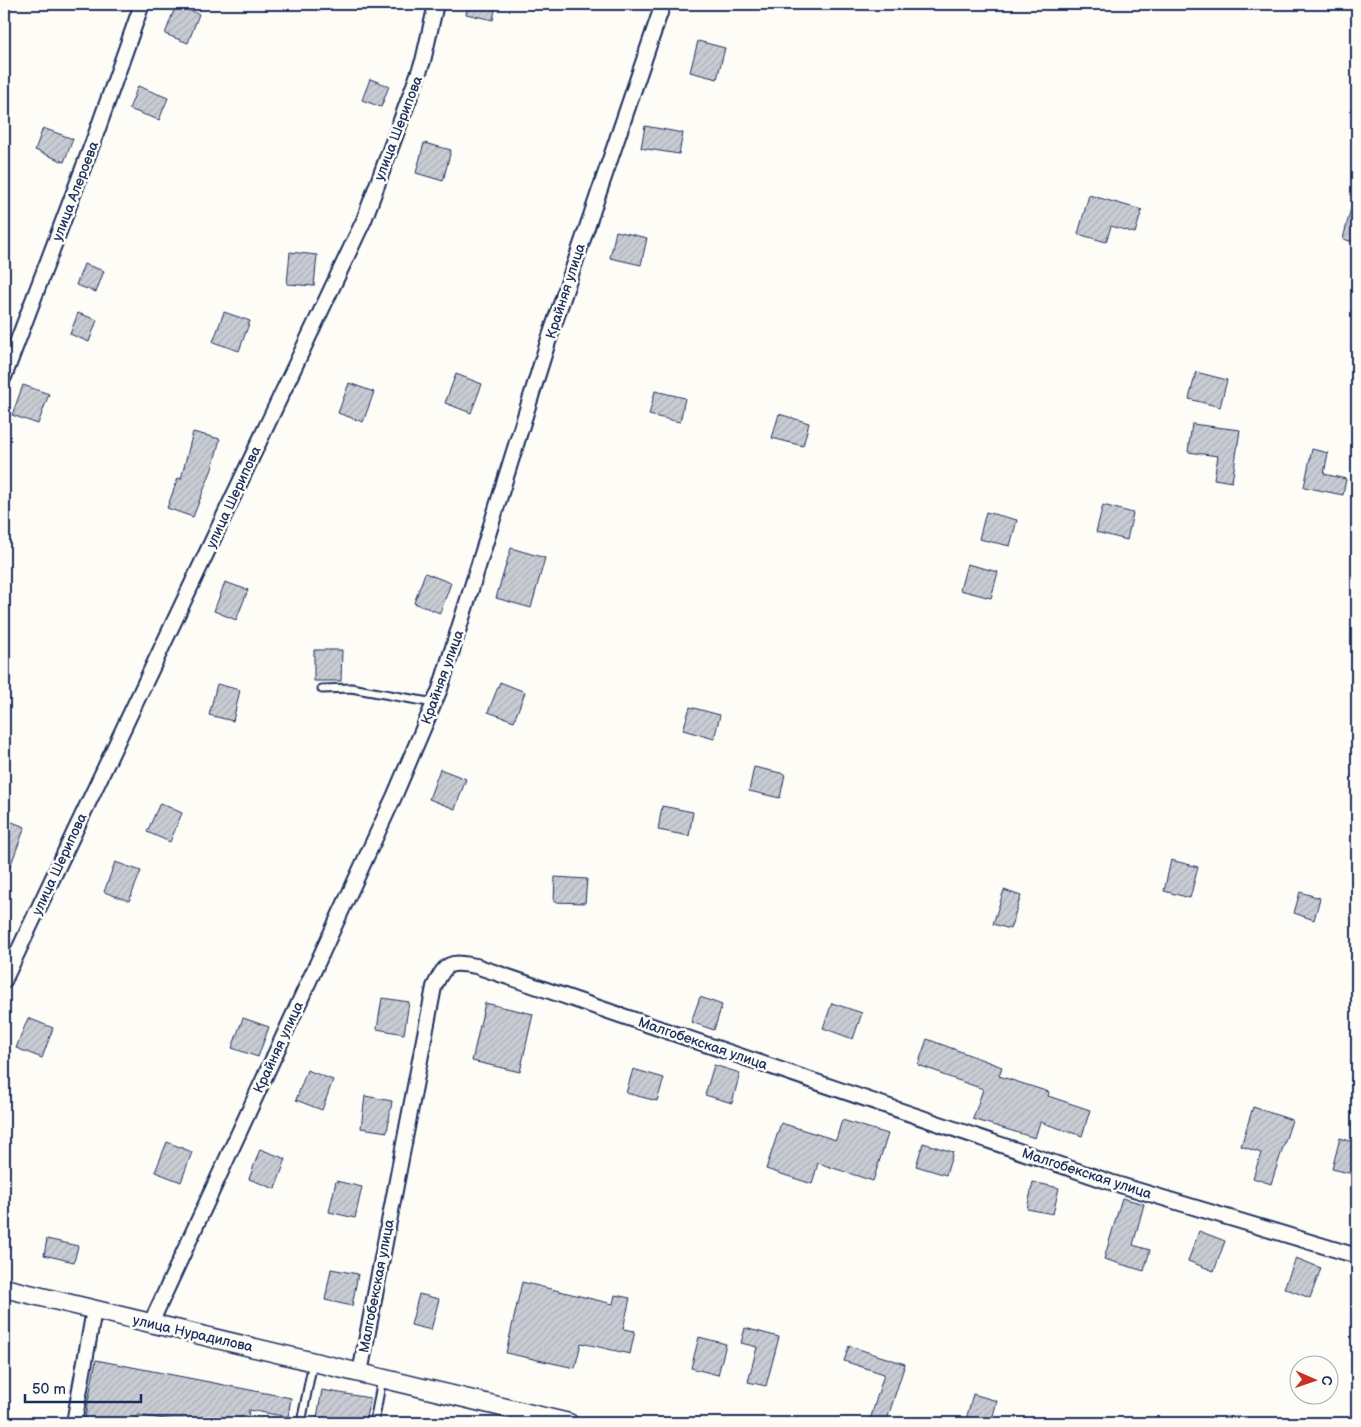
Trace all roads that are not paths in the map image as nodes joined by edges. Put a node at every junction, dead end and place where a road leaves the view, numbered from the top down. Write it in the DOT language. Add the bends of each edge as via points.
graph roads {
  1 [pos="142,4"];
  2 [pos="436,4"];
  3 [pos="663,4"];
  4 [pos="4,377"];
  5 [pos="322,689"];
  6 [pos="434,703"];
  7 [pos="4,981"];
  8 [pos="1357,1256"];
  9 [pos="4,1288"];
  10 [pos="94,1310"];
  11 [pos="151,1323"];
  12 [pos="313,1362"];
  13 [pos="360,1373"];
  14 [pos="382,1378"];
  15 [pos="74,1423"];
  16 [pos="301,1423"];
  17 [pos="374,1423"];
  18 [pos="571,1423"];
  1 -- 4 [label="street, улица Алероева"];
  2 -- 7 [label="street, улица Шерипова" via="424,61 364,220"];
  3 -- 6 [label="street, Крайняя улица" via="548,342"];
  5 -- 6 [label="lane" via="350,688"];
  6 -- 11 [label="street, Крайняя улица" via="390,806"];
  8 -- 13 [label="street, Малгобекская улица" via="1110,1182 476,966 455,962 443,969 434,986"];
  9 -- 10 [label="street, улица Нурадилова"];
  10 -- 11 [label="street, улица Нурадилова"];
  10 -- 15 [label="street"];
  11 -- 12 [label="street, улица Нурадилова"];
  12 -- 13 [label="street, улица Нурадилова"];
  12 -- 16 [label="lane"];
  13 -- 14 [label="street, улица Нурадилова"];
  14 -- 17 [label="lane"];
  14 -- 18 [label="street, улица Нурадилова"];
}
